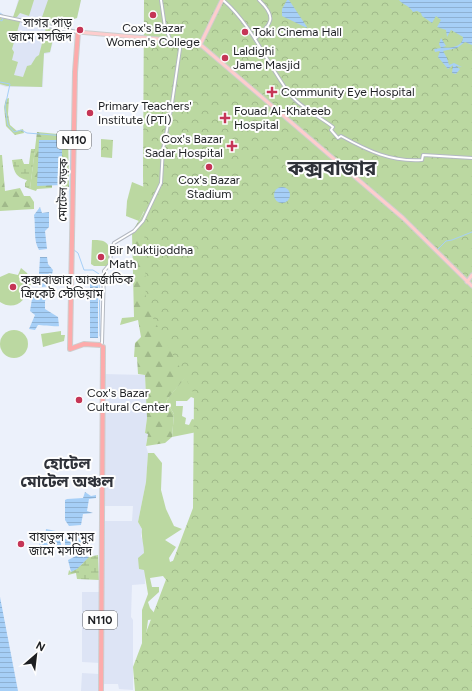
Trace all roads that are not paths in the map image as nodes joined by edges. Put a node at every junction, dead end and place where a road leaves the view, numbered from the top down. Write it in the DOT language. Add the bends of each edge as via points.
graph roads {
  1 [pos="161,0"];
  2 [pos="223,0"];
  3 [pos="261,1"];
  4 [pos="1,16"];
  5 [pos="78,32"];
  6 [pos="255,39"];
  7 [pos="170,40"];
  8 [pos="181,42"];
  9 [pos="200,45"];
  10 [pos="472,158"];
  11 [pos="472,275"];
  12 [pos="467,282"];
  13 [pos="472,286"];
  14 [pos="101,345"];
  15 [pos="100,691"];
  1 -- 7 [label="street" via="165,27"];
  2 -- 6 [label="street" via="240,15"];
  2 -- 9 [label="main road"];
  3 -- 6 [label="street" via="270,12 271,20 268,27"];
  4 -- 5 [label="street"];
  5 -- 7 [label="main road"];
  5 -- 14 [label="highway, মোটেল সড়ক / N110" via="70,348 84,344"];
  6 -- 10 [label="street" via="288,92 332,127 331,130 338,138 341,136 375,154 398,160 422,160 423,155"];
  7 -- 8 [label="main road"];
  8 -- 9 [label="main road"];
  8 -- 14 [label="street" via="163,149 161,183 143,221 112,246 110,264 104,271"];
  9 -- 12 [label="main road" via="250,85 402,218"];
  11 -- 12 [label="main road"];
  12 -- 13 [label="main road"];
  14 -- 15 [label="highway, N110"];
}
